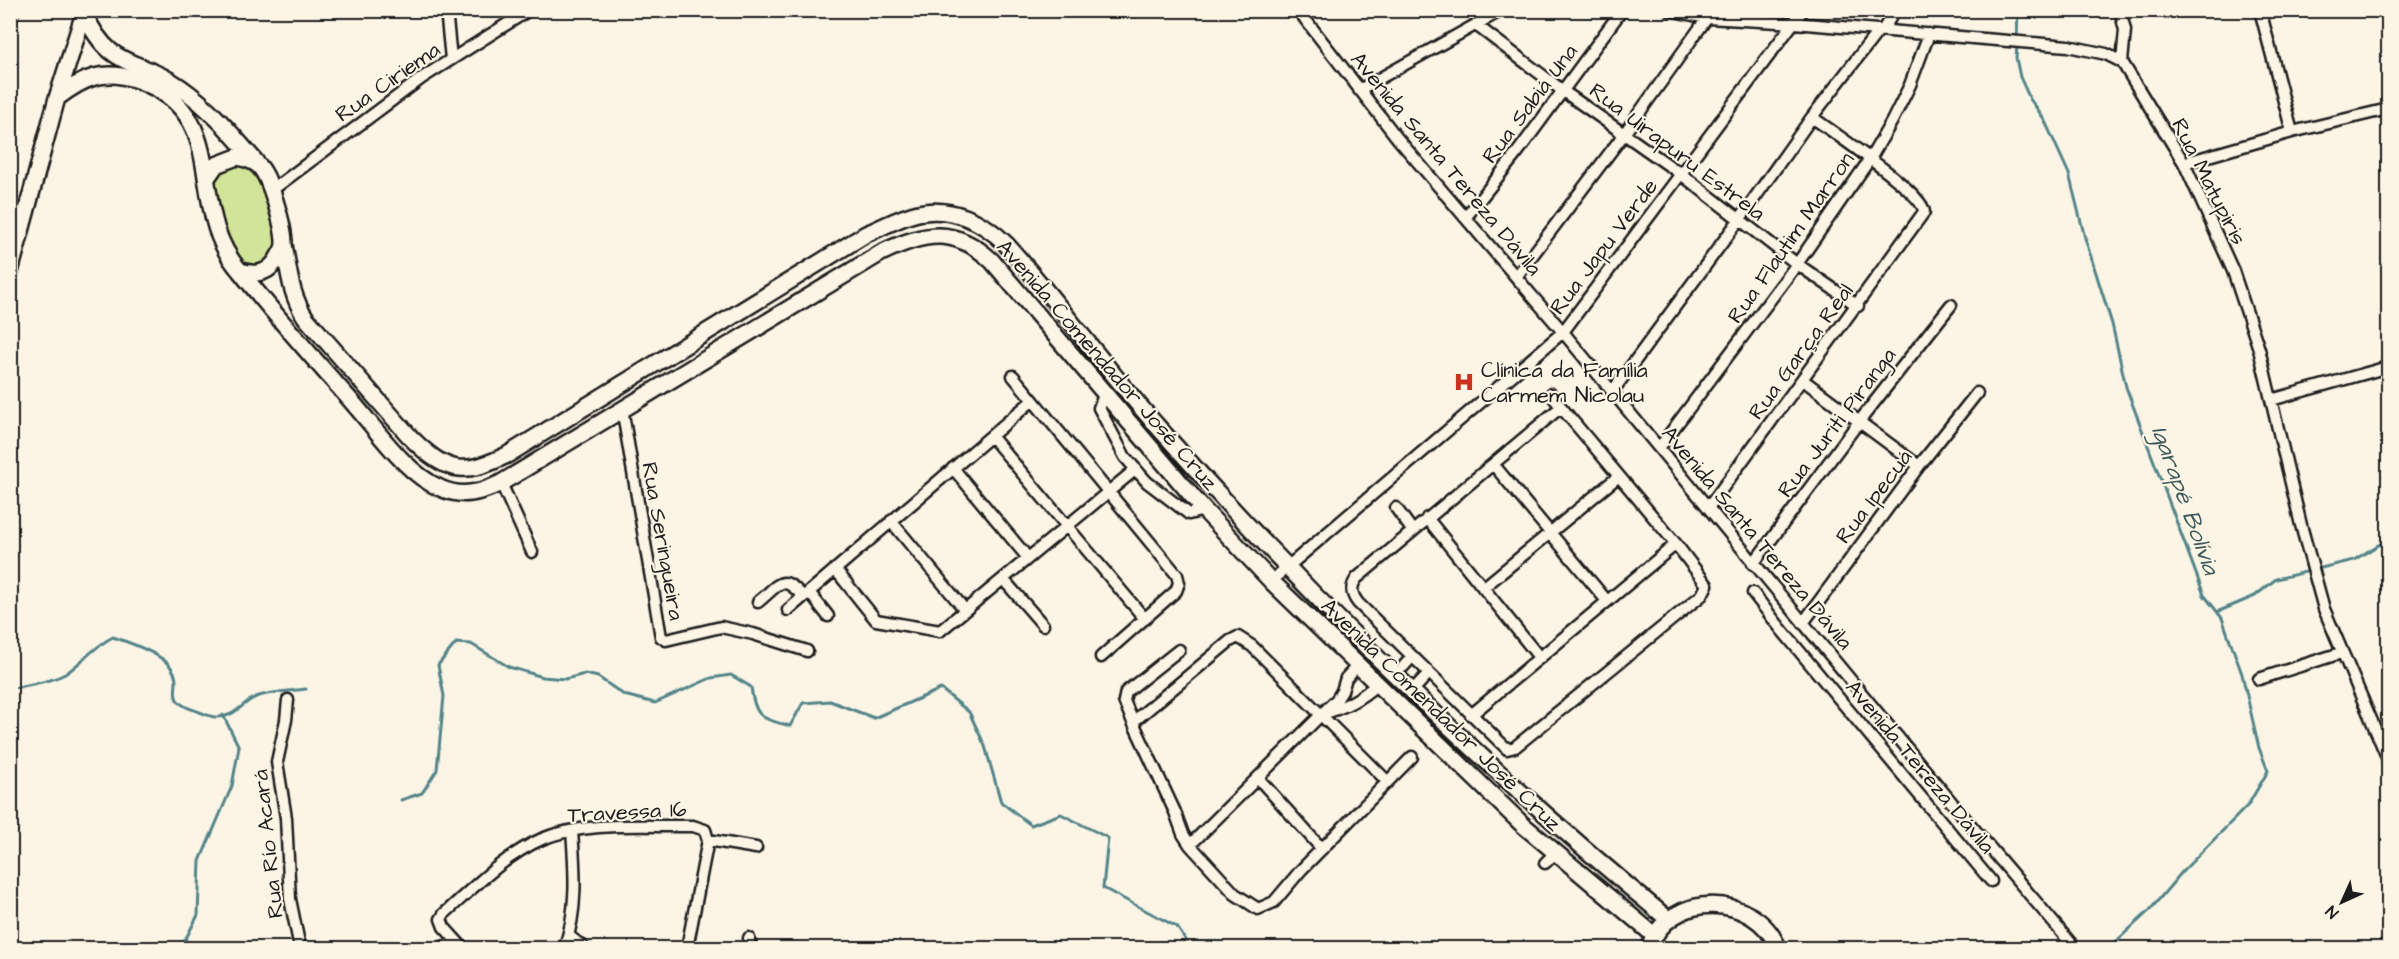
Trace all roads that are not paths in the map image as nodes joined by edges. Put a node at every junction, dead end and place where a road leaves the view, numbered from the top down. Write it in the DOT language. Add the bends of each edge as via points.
graph roads {
  1 [pos="446,10"];
  2 [pos="529,10"];
  3 [pos="1298,10"];
  4 [pos="1502,10"];
  5 [pos="1622,10"];
  6 [pos="1669,10"];
  7 [pos="1803,10"];
  8 [pos="1895,10"];
  9 [pos="2120,10"];
  10 [pos="2260,10"];
  11 [pos="84,12"];
  12 [pos="1707,18"];
  13 [pos="1794,22"];
  14 [pos="1476,25"];
  15 [pos="1881,30"];
  16 [pos="1929,34"];
  17 [pos="451,59"];
  18 [pos="2122,62"];
  19 [pos="1359,90"];
  20 [pos="1563,91"];
  21 [pos="57,98"];
  22 [pos="2388,109"];
  23 [pos="1812,117"];
  24 [pos="2292,132"];
  25 [pos="1624,134"];
  26 [pos="1870,159"];
  27 [pos="2184,163"];
  28 [pos="258,164"];
  29 [pos="1681,174"];
  30 [pos="207,178"];
  31 [pos="272,190"];
  32 [pos="1466,217"];
  33 [pos="1739,220"];
  34 [pos="284,244"];
  35 [pos="1797,264"];
  36 [pos="240,271"];
  37 [pos="10,272"];
  38 [pos="1516,277"];
  39 [pos="1951,305"];
  40 [pos="1858,306"];
  41 [pos="1563,332"];
  42 [pos="2388,367"];
  43 [pos="1013,376"];
  44 [pos="1803,380"];
  45 [pos="1612,392"];
  46 [pos="1977,393"];
  47 [pos="1551,394"];
  48 [pos="1104,395"];
  49 [pos="1033,400"];
  50 [pos="2271,400"];
  51 [pos="1561,407"];
  52 [pos="622,408"];
  53 [pos="1858,423"];
  54 [pos="991,436"];
  55 [pos="1659,448"];
  56 [pos="1493,464"];
  57 [pos="1919,466"];
  58 [pos="953,468"];
  59 [pos="1136,469"];
  60 [pos="1619,476"];
  61 [pos="501,483"];
  62 [pos="1108,492"];
  63 [pos="1396,508"];
  64 [pos="1708,508"];
  65 [pos="1204,510"];
  66 [pos="1427,518"];
  67 [pos="891,522"];
  68 [pos="1067,526"];
  69 [pos="1412,530"];
  70 [pos="1550,532"];
  71 [pos="1676,544"];
  72 [pos="532,552"];
  73 [pos="1028,558"];
  74 [pos="1753,564"];
  75 [pos="1288,566"];
  76 [pos="835,569"];
  77 [pos="1003,579"];
  78 [pos="1271,581"];
  79 [pos="1483,588"];
  80 [pos="1753,593"];
  81 [pos="806,595"];
  82 [pos="1607,600"];
  83 [pos="758,602"];
  84 [pos="788,610"];
  85 [pos="965,610"];
  86 [pos="828,616"];
  87 [pos="1145,619"];
  88 [pos="1803,623"];
  89 [pos="1043,625"];
  90 [pos="1179,650"];
  91 [pos="807,651"];
  92 [pos="2341,653"];
  93 [pos="1101,657"];
  94 [pos="1412,657"];
  95 [pos="1539,657"];
  96 [pos="1358,665"];
  97 [pos="1403,667"];
  98 [pos="1429,673"];
  99 [pos="2259,679"];
  100 [pos="1377,684"];
  101 [pos="1413,690"];
  102 [pos="288,700"];
  103 [pos="1321,714"];
  104 [pos="1471,716"];
  105 [pos="1133,722"];
  106 [pos="1412,757"];
  107 [pos="2388,759"];
  108 [pos="1257,778"];
  109 [pos="1387,781"];
  110 [pos="572,831"];
  111 [pos="708,840"];
  112 [pos="1190,845"];
  113 [pos="756,848"];
  114 [pos="1322,849"];
  115 [pos="1991,881"];
  116 [pos="1669,920"];
  117 [pos="569,936"];
  118 [pos="1652,942"];
  119 [pos="460,945"];
  120 [pos="300,948"];
  121 [pos="440,948"];
  122 [pos="564,948"];
  123 [pos="584,948"];
  124 [pos="687,948"];
  125 [pos="1778,948"];
  126 [pos="2075,948"];
  1 -- 17 [label="street"];
  2 -- 17 [label="street, Rua Ciriema"];
  3 -- 19 [label="street, Avenida Santa Tereza Dávila"];
  4 -- 14 [label="street"];
  5 -- 20 [label="street, Rua Sabiá Una"];
  6 -- 12 [label="street"];
  7 -- 13 [label="street, Rua Japu Verde"];
  8 -- 15 [label="street"];
  9 -- 18 [label="street" via="2125,30"];
  10 -- 24 [label="street"];
  11 -- 21 [label="street"];
  11 -- 28 [label="street" via="93,32 110,52 179,87 228,130"];
  12 -- 13 [label="street"];
  12 -- 25 [label="street"];
  13 -- 15 [label="street"];
  13 -- 29 [label="street, Rua Japu Verde"];
  14 -- 19 [label="street"];
  14 -- 20 [label="street, Rua Uirapuru Estrela"];
  15 -- 16 [label="street"];
  15 -- 23 [label="street"];
  16 -- 18 [label="street" via="2088,49"];
  16 -- 26 [label="street, Rua Flautim Marron" via="1910,85"];
  17 -- 31 [label="street, Rua Ciriema"];
  18 -- 27 [label="street, Rua Matupiris"];
  19 -- 32 [label="street, Avenida Santa Tereza Dávila"];
  20 -- 25 [label="street, Rua Uirapuru Estrela"];
  20 -- 32 [label="street, Rua Sabiá Una"];
  21 -- 30 [label="street" via="87,79 107,74 134,78 163,91 188,115"];
  21 -- 37 [label="street"];
  22 -- 24 [label="street"];
  23 -- 26 [label="street"];
  23 -- 33 [label="street"];
  24 -- 27 [label="street"];
  25 -- 29 [label="street, Rua Uirapuru Estrela"];
  25 -- 38 [label="street"];
  26 -- 35 [label="street, Rua Flautim Marron"];
  26 -- 40 [label="street, Rua Garça Real" via="1903,184 1925,208"];
  27 -- 50 [label="street, Rua Matupiris" via="2233,271"];
  28 -- 30 [label="street" via="246,158 230,158 216,165"];
  28 -- 31 [label="street, Avenida Comendador José Cruz"];
  29 -- 33 [label="street, Rua Uirapuru Estrela"];
  29 -- 41 [label="street, Rua Japu Verde"];
  30 -- 36 [label="street, Avenida Comendador José Cruz" via="219,238"];
  31 -- 34 [label="street, Avenida Comendador José Cruz"];
  32 -- 38 [label="street, Avenida Santa Tereza Dávila"];
  33 -- 35 [label="street, Rua Uirapuru Estrela"];
  33 -- 45 [label="street"];
  34 -- 36 [label="street" via="266,271"];
  34 -- 75 [label="street, Avenida Comendador José Cruz" via="290,284 306,318 428,454 442,464 475,468 507,455 866,234 917,213 960,215 993,231 1006,244 1156,426"];
  35 -- 40 [label="street, Rua Uirapuru Estrela"];
  35 -- 55 [label="street, Rua Flautim Marron"];
  36 -- 61 [label="street, Avenida Comendador José Cruz" via="286,329 422,477 438,488 466,494"];
  38 -- 41 [label="street, Avenida Santa Tereza Dávila"];
  39 -- 53 [label="street, Rua Juriti Piranga"];
  40 -- 44 [label="street, Rua Garça Real"];
  41 -- 45 [label="street, Avenida Santa Tereza Dávila"];
  41 -- 75 [label="street, Rua Japu Verde"];
  42 -- 50 [label="street"];
  43 -- 49 [label="street"];
  44 -- 53 [label="street"];
  44 -- 64 [label="street, Rua Garça Real"];
  45 -- 55 [label="street, Avenida Santa Tereza Dávila"];
  46 -- 57 [label="street, Rua Ipecuá"];
  47 -- 51 [label="street"];
  48 -- 52 [label="street, Avenida Comendador José Cruz" via="992,261 972,244 945,235 923,236 881,253"];
  48 -- 59 [label="street" via="1099,408"];
  48 -- 65 [label="street, Avenida Comendador José Cruz"];
  49 -- 54 [label="street"];
  49 -- 62 [label="street"];
  50 -- 92 [label="street, Rua Matupiris" via="2310,560"];
  51 -- 56 [label="street"];
  51 -- 60 [label="street"];
  52 -- 61 [label="street, Avenida Comendador José Cruz"];
  52 -- 91 [label="street, Rua Seringueira" via="661,637 666,640 721,627"];
  53 -- 57 [label="street"];
  53 -- 74 [label="street, Rua Juriti Piranga"];
  54 -- 58 [label="street"];
  54 -- 68 [label="street"];
  55 -- 64 [label="street, Avenida Santa Tereza Dávila"];
  56 -- 66 [label="street"];
  56 -- 70 [label="street"];
  57 -- 88 [label="street, Rua Ipecuá"];
  58 -- 67 [label="street"];
  58 -- 73 [label="street"];
  59 -- 62 [label="street"];
  59 -- 65 [label="street" via="1189,514"];
  60 -- 70 [label="street"];
  60 -- 71 [label="street"];
  61 -- 72 [label="street"];
  62 -- 68 [label="street"];
  62 -- 87 [label="street" via="1177,575 1176,591"];
  63 -- 69 [label="street"];
  64 -- 74 [label="street, Avenida Santa Tereza Dávila"];
  65 -- 78 [label="street, Avenida Comendador José Cruz"];
  66 -- 69 [label="street"];
  66 -- 79 [label="street"];
  67 -- 76 [label="street"];
  67 -- 85 [label="street"];
  68 -- 73 [label="street"];
  68 -- 87 [label="street"];
  69 -- 94 [label="street" via="1352,585 1358,603"];
  70 -- 79 [label="street"];
  70 -- 82 [label="street"];
  71 -- 82 [label="street"];
  71 -- 104 [label="street" via="1705,581 1702,595 1515,747 1507,749"];
  73 -- 77 [label="street"];
  74 -- 88 [label="street, Avenida Santa Tereza Dávila"];
  75 -- 78 [label="street, Rua Japu Verde"];
  75 -- 101 [label="street, Avenida Comendador José Cruz"];
  76 -- 81 [label="street"];
  76 -- 85 [label="street" via="876,620 940,631"];
  77 -- 85 [label="street"];
  77 -- 89 [label="street"];
  78 -- 96 [label="street, Avenida Comendador José Cruz"];
  79 -- 95 [label="street"];
  80 -- 115 [label="street, Avenida Tereza Dávila"];
  81 -- 83 [label="street" via="792,584 782,582"];
  81 -- 84 [label="street"];
  81 -- 86 [label="street"];
  82 -- 95 [label="street"];
  87 -- 93 [label="street"];
  88 -- 126 [label="street, Avenida Santa Tereza Dávila"];
  90 -- 105 [label="street" via="1124,696"];
  92 -- 99 [label="street"];
  92 -- 107 [label="street, Rua Matupiris"];
  94 -- 97 [label="street"];
  94 -- 98 [label="street"];
  95 -- 104 [label="street"];
  96 -- 100 [label="street, Avenida Comendador José Cruz"];
  96 -- 103 [label="street" via="1346,678 1340,694"];
  98 -- 101 [label="street"];
  98 -- 104 [label="street"];
  100 -- 103 [label="street" via="1341,709"];
  100 -- 118 [label="street, Avenida Comendador José Cruz" via="1557,862"];
  101 -- 116 [label="street, Avenida Comendador José Cruz"];
  102 -- 120 [label="street, Rua Río Acará" via="277,762 286,818 290,899"];
  103 -- 105 [label="street" via="1239,638 1230,640"];
  103 -- 108 [label="street"];
  103 -- 109 [label="street"];
  105 -- 112 [label="street"];
  106 -- 109 [label="street"];
  108 -- 112 [label="street"];
  108 -- 114 [label="street"];
  109 -- 114 [label="street"];
  110 -- 111 [label="street, Travessa 16" via="693,826 705,830"];
  110 -- 117 [label="street"];
  110 -- 119 [label="street, Travessa 16" via="544,838 511,857 448,910 441,919"];
  111 -- 113 [label="street"];
  111 -- 124 [label="street"];
  112 -- 114 [label="street" via="1234,894 1251,907 1264,908"];
  116 -- 118 [label="street, Avenida Comendador José Cruz"];
  116 -- 125 [label="street, Avenida Comendador José Cruz" via="1696,906 1728,906 1756,918"];
  117 -- 122 [label="street"];
  117 -- 123 [label="street"];
  119 -- 121 [label="street"];
}
